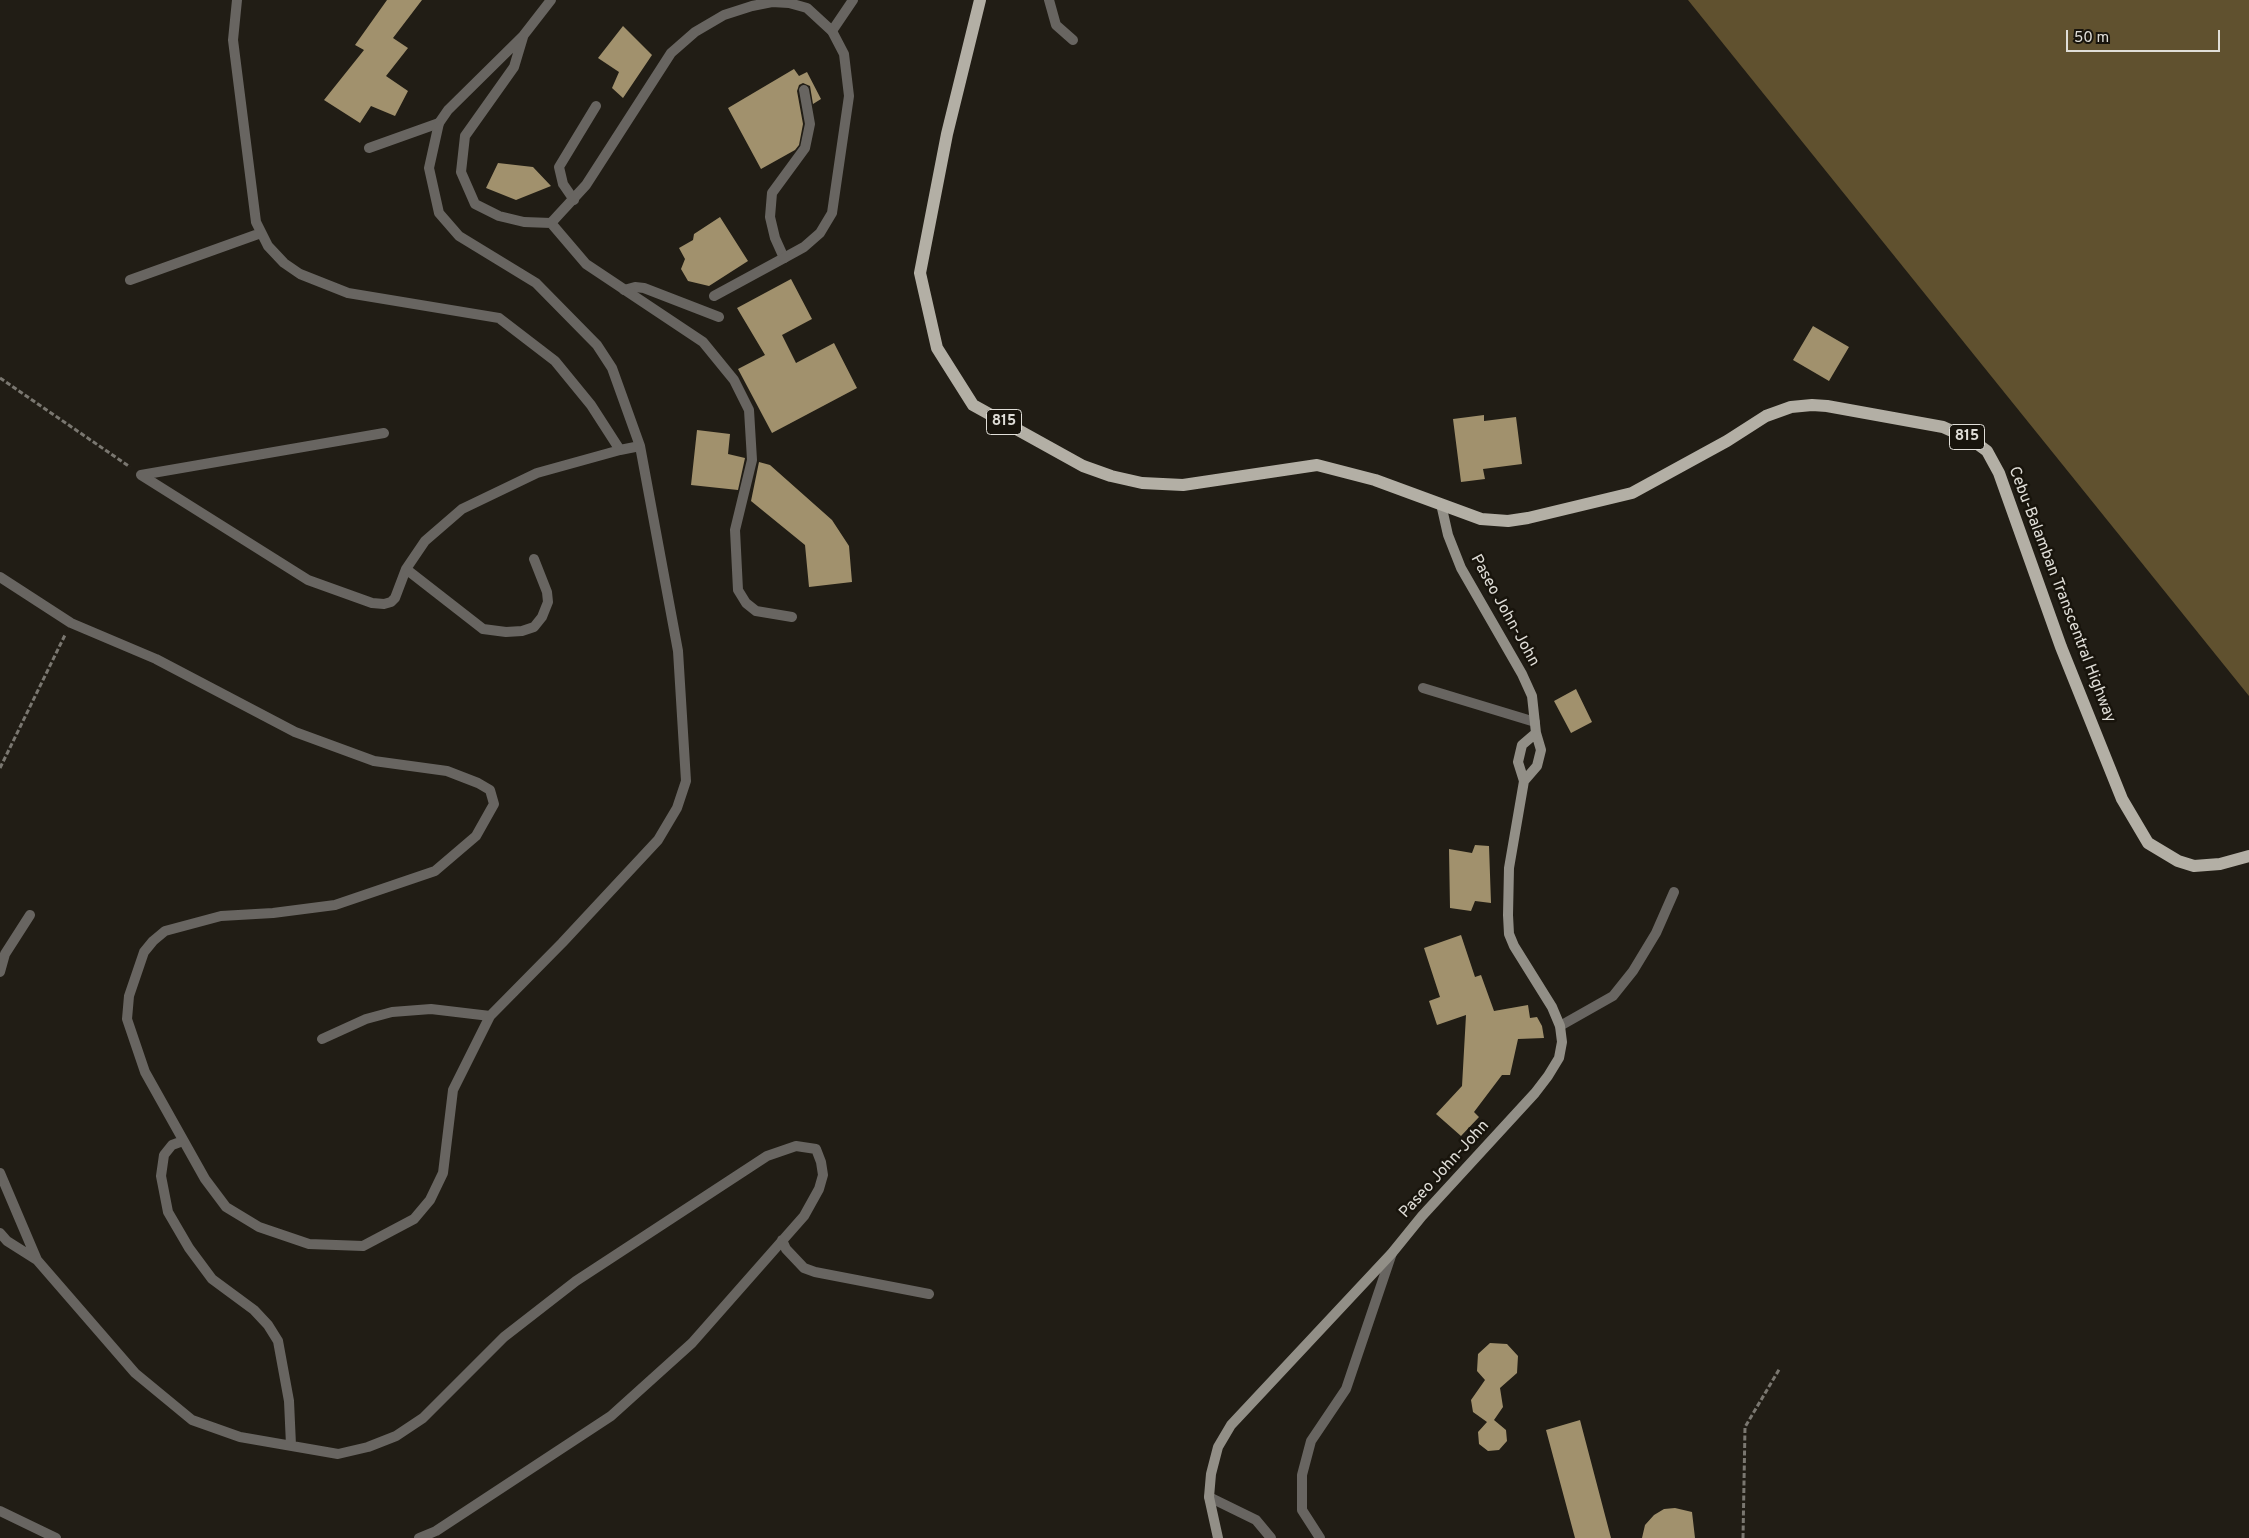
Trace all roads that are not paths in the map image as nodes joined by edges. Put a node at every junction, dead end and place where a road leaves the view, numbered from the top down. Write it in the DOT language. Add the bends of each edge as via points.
graph roads {
  1 [pos="237,0"];
  2 [pos="551,0"];
  3 [pos="853,0"];
  4 [pos="980,0"];
  5 [pos="1049,0"];
  6 [pos="832,31"];
  7 [pos="523,36"];
  8 [pos="1073,40"];
  9 [pos="804,90"];
  10 [pos="596,106"];
  11 [pos="440,123"];
  12 [pos="369,148"];
  13 [pos="574,200"];
  14 [pos="551,223"];
  15 [pos="261,232"];
  16 [pos="784,258"];
  17 [pos="130,280"];
  18 [pos="624,290"];
  19 [pos="714,296"];
  20 [pos="719,318"];
  21 [pos="384,433"];
  22 [pos="640,446"];
  23 [pos="620,450"];
  24 [pos="1441,504"];
  25 [pos="534,559"];
  26 [pos="406,569"];
  27 [pos="0,577"];
  28 [pos="792,617"];
  29 [pos="1423,688"];
  30 [pos="1535,722"];
  31 [pos="1536,733"];
  32 [pos="1524,781"];
  33 [pos="2249,856"];
  34 [pos="1674,892"];
  35 [pos="30,915"];
  36 [pos="0,972"];
  37 [pos="490,1016"];
  38 [pos="1560,1026"];
  39 [pos="322,1039"];
  40 [pos="183,1141"];
  41 [pos="0,1173"];
  42 [pos="0,1233"];
  43 [pos="782,1240"];
  44 [pos="1392,1253"];
  45 [pos="37,1260"];
  46 [pos="929,1294"];
  47 [pos="291,1446"];
  48 [pos="1209,1497"];
  49 [pos="0,1511"];
  50 [pos="56,1538"];
  51 [pos="418,1538"];
  52 [pos="1218,1538"];
  53 [pos="1272,1538"];
  54 [pos="1320,1538"];
  1 -- 15 [label="street" via="233,40 256,222"];
  2 -- 7 [label="street"];
  3 -- 6 [label="street"];
  4 -- 24 [label="main road, Cebu-Balamban Transcentral Highway / 815" via="947,134 920,273 937,348 973,405 1083,466 1142,483 1183,485 1317,465 1376,480"];
  5 -- 8 [label="street" via="1056,25"];
  6 -- 13 [label="street" via="807,8 772,2 724,15 695,32 671,54"];
  6 -- 16 [label="street" via="844,54 849,96 832,213 815,238"];
  7 -- 11 [label="street" via="448,110"];
  7 -- 14 [label="street" via="514,67 465,136 461,172 475,204 508,218"];
  9 -- 16 [label="street" via="810,124 806,148 772,193 770,217 774,238"];
  10 -- 13 [label="street" via="559,167 563,184"];
  11 -- 12 [label="street"];
  11 -- 22 [label="street" via="429,168 440,212 459,236 536,283 597,345 612,368"];
  13 -- 14 [label="street"];
  14 -- 18 [label="street" via="586,264"];
  15 -- 17 [label="street"];
  15 -- 23 [label="street" via="268,246 284,263 300,274 348,293 499,318 555,360 591,405"];
  16 -- 19 [label="street"];
  18 -- 20 [label="street" via="644,288"];
  18 -- 28 [label="street" via="703,342 734,380 749,410 752,460 735,530 738,590 756,611"];
  21 -- 26 [label="street" via="141,475 308,580 372,603 391,602"];
  22 -- 23 [label="street"];
  22 -- 37 [label="street" via="678,651 686,782 677,808 658,840"];
  23 -- 26 [label="street" via="536,473 462,509 425,541"];
  24 -- 30 [label="street, Paseo John-John" via="1448,535 1461,568 1532,696"];
  24 -- 33 [label="main road, Cebu-Balamban Transcentral Highway / 815" via="1481,518 1508,521 1632,493 1766,416 1791,407 1827,406 1943,427 1987,451 1999,473 2064,656 2122,799 2144,837 2160,851 2194,866 2220,864"];
  25 -- 26 [label="street" via="548,602 542,617 522,632 482,629"];
  27 -- 40 [label="street" via="71,623 156,660 295,732 374,761 447,771 490,790 494,804 476,836 435,871 335,905 221,916 165,931 153,940 144,952 129,996 127,1019 146,1072"];
  29 -- 30 [label="street"];
  30 -- 31 [label="street, Paseo John-John"];
  31 -- 32 [label="street, Paseo John-John" via="1541,750 1537,766"];
  31 -- 32 [label="street, Paseo John-John" via="1522,745 1518,762"];
  32 -- 38 [label="street, Paseo John-John" via="1508,876 1509,934"];
  34 -- 38 [label="street" via="1656,933 1613,996"];
  35 -- 36 [label="street" via="5,954"];
  37 -- 39 [label="street" via="431,1008 392,1012 366,1019"];
  37 -- 40 [label="street" via="454,1090 443,1173 430,1200 414,1219 363,1246 308,1244 259,1227 226,1206"];
  38 -- 44 [label="street, Paseo John-John" via="1562,1042 1548,1076"];
  40 -- 47 [label="street" via="172,1145 164,1155 161,1176 168,1212 212,1280 254,1310 278,1341 289,1401"];
  41 -- 45 [label="street"];
  42 -- 45 [label="street"];
  43 -- 46 [label="street" via="804,1268"];
  43 -- 47 [label="street" via="804,1216 819,1190 822,1162 816,1149 796,1146 767,1156 576,1280 504,1337 423,1418 396,1436 338,1454"];
  43 -- 51 [label="street" via="692,1343 611,1416 436,1531"];
  44 -- 48 [label="street, Paseo John-John" via="1231,1425 1218,1447"];
  44 -- 54 [label="street" via="1346,1389 1311,1441 1302,1475 1302,1510"];
  45 -- 47 [label="street" via="135,1373 192,1420 240,1437"];
  48 -- 52 [label="street, Paseo John-John"];
  48 -- 53 [label="street" via="1256,1520"];
  49 -- 50 [label="street"];
}
